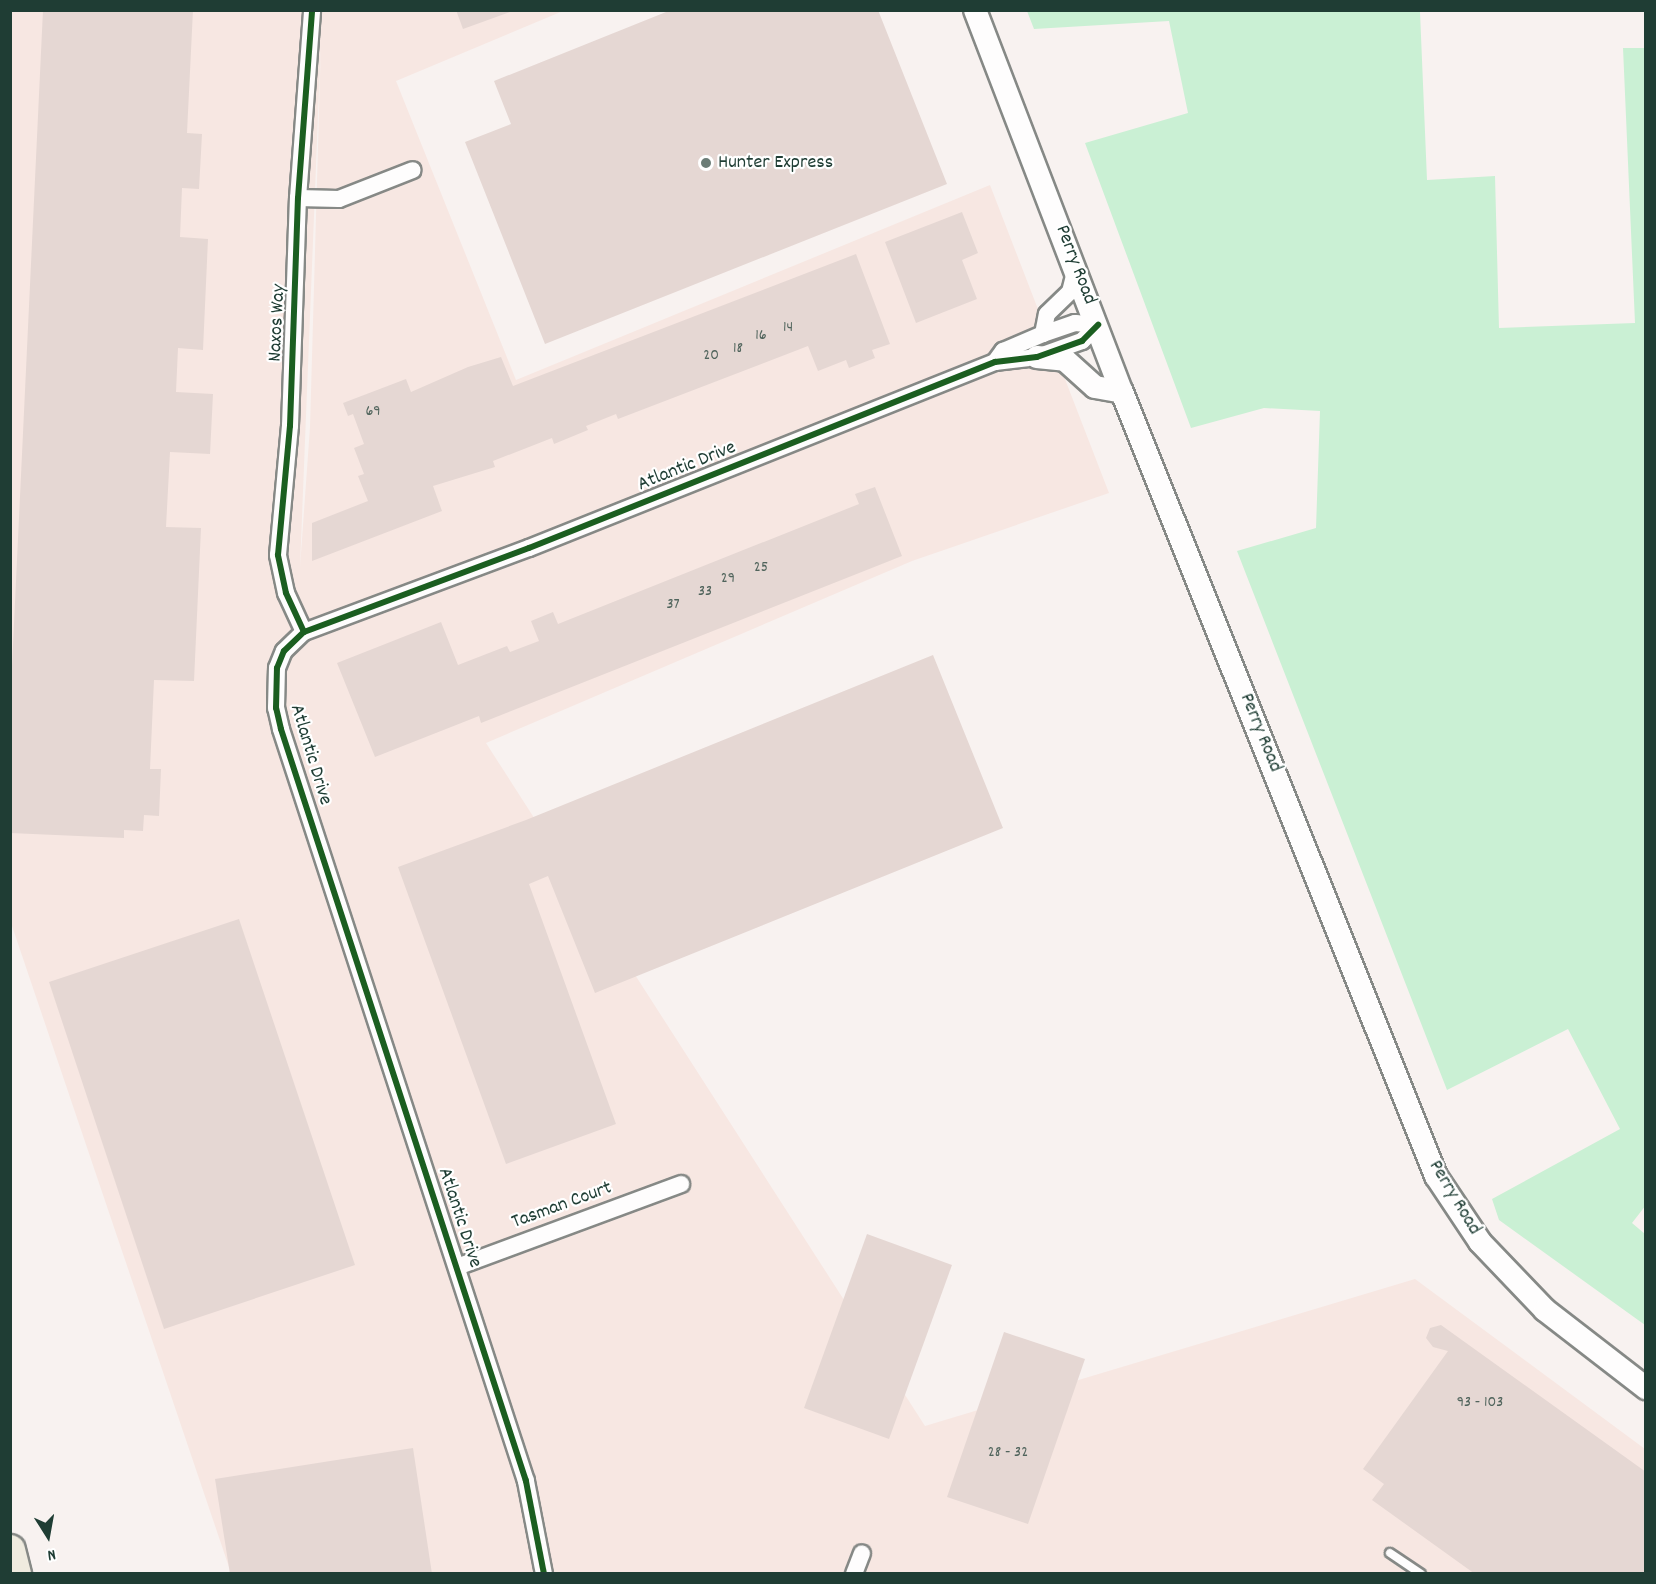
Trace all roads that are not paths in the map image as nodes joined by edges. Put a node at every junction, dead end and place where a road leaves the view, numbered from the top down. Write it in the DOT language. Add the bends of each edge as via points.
graph roads {
  1 [pos="312,10"];
  2 [pos="975,10"];
  3 [pos="413,170"];
  4 [pos="298,198"];
  5 [pos="1076,267"];
  6 [pos="1098,325"];
  7 [pos="1043,334"];
  8 [pos="1037,357"];
  9 [pos="995,362"];
  10 [pos="1122,392"];
  11 [pos="304,632"];
  12 [pos="681,1184"];
  13 [pos="457,1267"];
  14 [pos="1646,1388"];
  15 [pos="10,1550"];
  16 [pos="862,1553"];
  17 [pos="1390,1553"];
  18 [pos="16,1574"];
  19 [pos="544,1574"];
  20 [pos="854,1574"];
  21 [pos="1421,1574"];
  1 -- 4 [label="street, Naxos Way"];
  2 -- 5 [label="main road, Perry Road"];
  3 -- 4 [label="street" via="339,199"];
  4 -- 11 [label="street, Naxos Way" via="290,426 278,555 286,593"];
  5 -- 6 [label="main road, Perry Road"];
  5 -- 7 [label="street" via="1070,292 1047,314"];
  6 -- 7 [label="street, Atlantic Drive" via="1075,323"];
  6 -- 8 [label="street, Atlantic Drive" via="1082,341"];
  6 -- 10 [label="main road, Perry Road"];
  7 -- 9 [label="street, Atlantic Drive" via="1003,351"];
  8 -- 9 [label="street, Atlantic Drive"];
  8 -- 10 [label="main road" via="1065,360 1095,387"];
  9 -- 11 [label="street, Atlantic Drive" via="529,548"];
  10 -- 14 [label="main road, Perry Road" via="1436,1176 1480,1242 1545,1310"];
  11 -- 13 [label="street, Atlantic Drive" via="280,659 276,708"];
  12 -- 13 [label="street, Tasman Court"];
  13 -- 19 [label="street, Atlantic Drive" via="526,1481"];
  15 -- 18 [label="highway"];
  16 -- 20 [label="street"];
  17 -- 21 [label="lane"];
}
